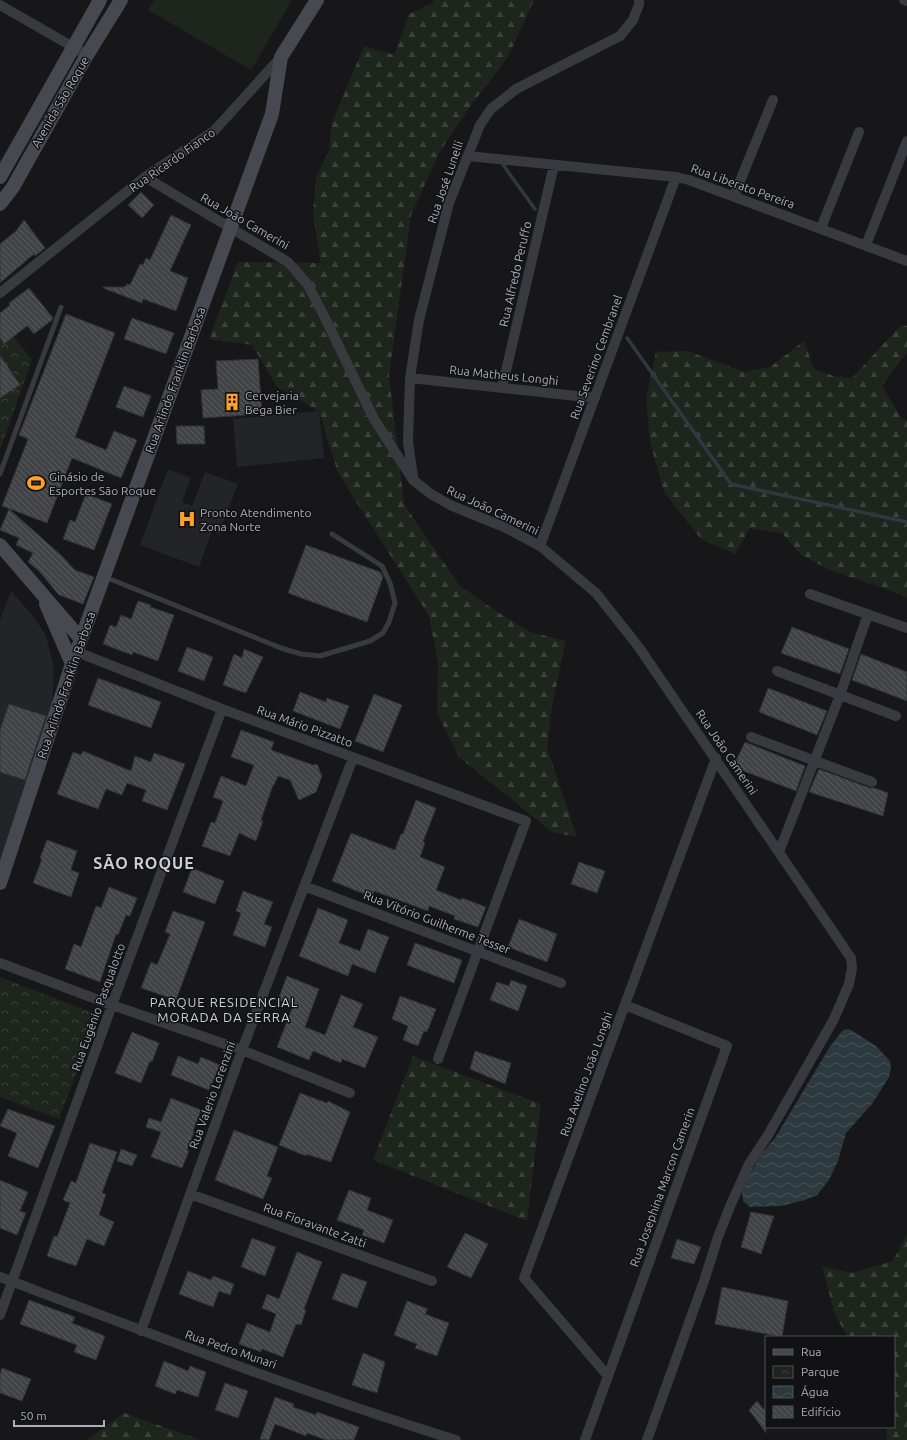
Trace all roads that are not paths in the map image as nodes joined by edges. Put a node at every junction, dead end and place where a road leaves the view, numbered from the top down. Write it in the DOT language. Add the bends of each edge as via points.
graph roads {
  1 [pos="100,0"];
  2 [pos="121,0"];
  3 [pos="317,0"];
  4 [pos="639,0"];
  5 [pos="0,5"];
  6 [pos="72,47"];
  7 [pos="87,55"];
  8 [pos="281,57"];
  9 [pos="773,100"];
  10 [pos="860,132"];
  11 [pos="907,142"];
  12 [pos="468,156"];
  13 [pos="554,165"];
  14 [pos="145,177"];
  15 [pos="676,177"];
  16 [pos="0,178"];
  17 [pos="13,186"];
  18 [pos="734,196"];
  19 [pos="0,204"];
  20 [pos="230,228"];
  21 [pos="821,228"];
  22 [pos="866,245"];
  23 [pos="907,261"];
  24 [pos="0,293"];
  25 [pos="61,307"];
  26 [pos="410,378"];
  27 [pos="502,388"];
  28 [pos="595,398"];
  29 [pos="0,474"];
  30 [pos="414,480"];
  31 [pos="332,534"];
  32 [pos="0,546"];
  33 [pos="540,546"];
  34 [pos="103,576"];
  35 [pos="42,594"];
  36 [pos="810,594"];
  37 [pos="868,614"];
  38 [pos="907,628"];
  39 [pos="77,652"];
  40 [pos="777,672"];
  41 [pos="840,695"];
  42 [pos="222,709"];
  43 [pos="896,716"];
  44 [pos="751,737"];
  45 [pos="353,758"];
  46 [pos="716,758"];
  47 [pos="814,762"];
  48 [pos="872,782"];
  49 [pos="779,852"];
  50 [pos="0,883"];
  51 [pos="304,886"];
  52 [pos="478,952"];
  53 [pos="0,963"];
  54 [pos="561,983"];
  55 [pos="112,1004"];
  56 [pos="625,1005"];
  57 [pos="242,1050"];
  58 [pos="438,1059"];
  59 [pos="350,1093"];
  60 [pos="190,1194"];
  61 [pos="0,1277"];
  62 [pos="432,1281"];
  63 [pos="12,1282"];
  64 [pos="0,1315"];
  65 [pos="141,1331"];
  66 [pos="608,1376"];
  67 [pos="456,1440"];
  68 [pos="585,1440"];
  69 [pos="647,1440"];
  1 -- 6 [label="street, Avenida São Roque"];
  2 -- 7 [label="street, Avenida São Roque"];
  3 -- 8 [label="street, Rua Ricardo Fianco"];
  4 -- 12 [label="street, Rua José Lunelli" via="633,20 620,36 516,89 491,109 480,125"];
  5 -- 6 [label="street"];
  6 -- 7 [label="street"];
  6 -- 16 [label="street, Avenida São Roque"];
  7 -- 17 [label="street, Avenida São Roque"];
  8 -- 14 [label="street, Rua Ricardo Fianco" via="214,132"];
  8 -- 20 [label="street, Rua Arlindo Franklin Barbosa" via="272,114"];
  9 -- 18 [label="street"];
  10 -- 21 [label="street"];
  11 -- 22 [label="street"];
  12 -- 13 [label="street, Rua Liberato Pereira"];
  12 -- 26 [label="street, Rua José Lunelli" via="443,225 419,320"];
  13 -- 15 [label="street, Rua Liberato Pereira"];
  13 -- 27 [label="street, Rua Alfredo Peruffo"];
  14 -- 20 [label="street, Rua João Camerini"];
  14 -- 24 [label="street, Rua Ricardo Fianco"];
  15 -- 18 [label="street, Rua Liberato Pereira"];
  15 -- 28 [label="street, Rua Severino Cembranel"];
  16 -- 17 [label="street"];
  17 -- 19 [label="street, Avenida São Roque"];
  18 -- 21 [label="street, Rua Liberato Pereira"];
  20 -- 30 [label="street, Rua João Camerini" via="288,262 308,285 374,419"];
  20 -- 34 [label="street, Rua Arlindo Franklin Barbosa"];
  21 -- 22 [label="street, Rua Liberato Pereira"];
  22 -- 23 [label="street, Rua Liberato Pereira"];
  25 -- 29 [label="lane"];
  26 -- 27 [label="street, Rua Matheus Longhi"];
  26 -- 30 [label="street, Rua José Lunelli" via="408,442"];
  27 -- 28 [label="street, Rua Matheus Longhi"];
  28 -- 33 [label="street, Rua Severino Cembranel"];
  30 -- 33 [label="street, Rua João Camerini" via="450,505 504,527"];
  31 -- 34 [label="lane" via="382,566 395,603 383,633 370,642 320,656 281,648"];
  32 -- 35 [label="street"];
  33 -- 46 [label="street, Rua João Camerini" via="596,593 638,646"];
  34 -- 39 [label="street, Rua Arlindo Franklin Barbosa"];
  35 -- 39 [label="street"];
  35 -- 39 [label="street" via="66,620"];
  36 -- 37 [label="street"];
  37 -- 38 [label="street"];
  37 -- 41 [label="street"];
  39 -- 42 [label="street, Rua Mário Pizzatto"];
  39 -- 50 [label="street, Rua Arlindo Franklin Barbosa"];
  40 -- 41 [label="street"];
  41 -- 43 [label="street"];
  41 -- 47 [label="street"];
  42 -- 45 [label="street, Rua Mário Pizzatto"];
  42 -- 55 [label="street, Rua Eugênio Pasqualotto"];
  44 -- 47 [label="street"];
  45 -- 51 [label="street, Rua Valerio Lorenzini"];
  45 -- 52 [label="street, Rua Mário Pizzatto" via="526,821"];
  46 -- 49 [label="street, Rua João Camerini"];
  46 -- 56 [label="street, Rua Avelino João Longhi"];
  47 -- 48 [label="street"];
  47 -- 49 [label="street"];
  49 -- 69 [label="street, Rua João Camerini" via="851,958 849,984 834,1019 749,1164 731,1204"];
  51 -- 52 [label="street, Rua Vitório Guilherme Tesser"];
  51 -- 57 [label="street, Rua Valerio Lorenzini"];
  52 -- 54 [label="street, Rua Vitório Guilherme Tesser"];
  52 -- 58 [label="street"];
  53 -- 55 [label="street"];
  55 -- 57 [label="street"];
  55 -- 63 [label="street, Rua Eugênio Pasqualotto"];
  56 -- 66 [label="street, Rua Avelino João Longhi" via="524,1278"];
  56 -- 66 [label="street, Rua Josephina Marcon Camerin" via="727,1046"];
  57 -- 59 [label="street"];
  57 -- 60 [label="street, Rua Valerio Lorenzini"];
  60 -- 62 [label="street, Rua Fioravante Zatti"];
  60 -- 65 [label="street, Rua Valerio Lorenzini"];
  61 -- 63 [label="street, Rua Pedro Munari"];
  63 -- 64 [label="street, Rua Eugênio Pasqualotto"];
  63 -- 65 [label="street, Rua Pedro Munari"];
  65 -- 67 [label="street, Rua Pedro Munari"];
  66 -- 68 [label="street, Rua Josephina Marcon Camerin"];
}
